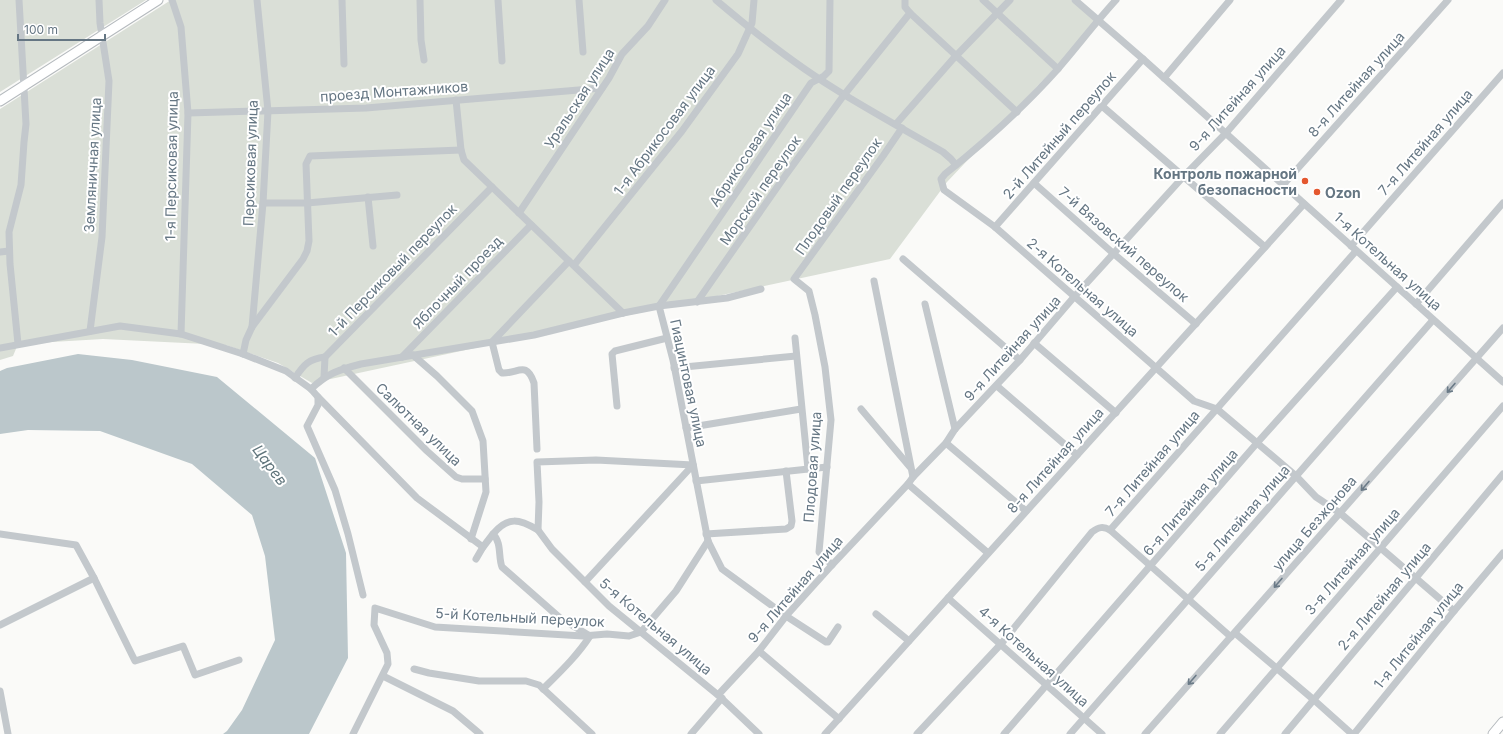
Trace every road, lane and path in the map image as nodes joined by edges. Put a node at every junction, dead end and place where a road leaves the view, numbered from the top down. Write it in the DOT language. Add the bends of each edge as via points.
graph roads {
  1 [pos="19,0"];
  2 [pos="99,0"];
  3 [pos="158,0"];
  4 [pos="172,0"];
  5 [pos="257,0"];
  6 [pos="342,0"];
  7 [pos="420,0"];
  8 [pos="498,0"];
  9 [pos="579,0"];
  10 [pos="665,0"];
  11 [pos="716,0"];
  12 [pos="754,0"];
  13 [pos="830,0"];
  14 [pos="905,0"];
  15 [pos="982,0"];
  16 [pos="1010,0"];
  17 [pos="1076,0"];
  18 [pos="1116,0"];
  19 [pos="1230,0"];
  20 [pos="1341,0"];
  21 [pos="1448,0"];
  22 [pos="910,13"];
  23 [pos="997,13"];
  24 [pos="1098,20"];
  25 [pos="750,28"];
  26 [pos="103,35"];
  27 [pos="583,52"];
  28 [pos="956,56"];
  29 [pos="1143,59"];
  30 [pos="424,60"];
  31 [pos="502,61"];
  32 [pos="344,64"];
  33 [pos="1058,69"];
  34 [pos="1503,74"];
  35 [pos="1164,78"];
  36 [pos="819,79"];
  37 [pos="25,86"];
  38 [pos="602,88"];
  39 [pos="844,95"];
  40 [pos="456,100"];
  41 [pos="0,101"];
  42 [pos="1102,106"];
  43 [pos="268,111"];
  44 [pos="1018,112"];
  45 [pos="188,113"];
  46 [pos="899,126"];
  47 [pos="1226,133"];
  48 [pos="461,150"];
  49 [pos="956,165"];
  50 [pos="1184,176"];
  51 [pos="1034,183"];
  52 [pos="1283,185"];
  53 [pos="492,187"];
  54 [pos="397,194"];
  55 [pos="368,197"];
  56 [pos="263,203"];
  57 [pos="307,203"];
  58 [pos="1503,203"];
  59 [pos="1304,204"];
  60 [pos="519,213"];
  61 [pos="531,225"];
  62 [pos="995,227"];
  63 [pos="373,246"];
  64 [pos="1265,248"];
  65 [pos="1354,248"];
  66 [pos="9,250"];
  67 [pos="0,252"];
  68 [pos="1114,254"];
  69 [pos="903,259"];
  70 [pos="572,263"];
  71 [pos="794,279"];
  72 [pos="874,281"];
  73 [pos="1397,287"];
  74 [pos="761,289"];
  75 [pos="1074,297"];
  76 [pos="697,302"];
  77 [pos="926,304"];
  78 [pos="1416,304"];
  79 [pos="659,306"];
  80 [pos="623,313"];
  81 [pos="1433,320"];
  82 [pos="1196,324"];
  83 [pos="252,327"];
  84 [pos="1503,328"];
  85 [pos="90,331"];
  86 [pos="181,334"];
  87 [pos="667,338"];
  88 [pos="795,338"];
  89 [pos="492,342"];
  90 [pos="1034,343"];
  91 [pos="18,344"];
  92 [pos="0,348"];
  93 [pos="243,354"];
  94 [pos="413,355"];
  95 [pos="796,356"];
  96 [pos="325,357"];
  97 [pos="402,357"];
  98 [pos="1476,359"];
  99 [pos="1020,360"];
  100 [pos="344,368"];
  101 [pos="674,368"];
  102 [pos="1156,368"];
  103 [pos="324,377"];
  104 [pos="295,378"];
  105 [pos="1503,382"];
  106 [pos="997,386"];
  107 [pos="311,389"];
  108 [pos="318,397"];
  109 [pos="617,406"];
  110 [pos="1503,406"];
  111 [pos="1217,408"];
  112 [pos="861,409"];
  113 [pos="801,410"];
  114 [pos="1116,412"];
  115 [pos="686,428"];
  116 [pos="955,430"];
  117 [pos="946,442"];
  118 [pos="1257,443"];
  119 [pos="537,449"];
  120 [pos="1077,455"];
  121 [pos="693,465"];
  122 [pos="827,467"];
  123 [pos="912,468"];
  124 [pos="808,469"];
  125 [pos="786,471"];
  126 [pos="1503,474"];
  127 [pos="1296,476"];
  128 [pos="913,477"];
  129 [pos="485,478"];
  130 [pos="696,481"];
  131 [pos="908,484"];
  132 [pos="1026,511"];
  133 [pos="1340,513"];
  134 [pos="538,530"];
  135 [pos="1110,530"];
  136 [pos="0,534"];
  137 [pos="493,534"];
  138 [pos="707,537"];
  139 [pos="471,539"];
  140 [pos="483,547"];
  141 [pos="1381,547"];
  142 [pos="988,553"];
  143 [pos="1503,553"];
  144 [pos="476,559"];
  145 [pos="832,564"];
  146 [pos="1151,566"];
  147 [pos="94,578"];
  148 [pos="1417,578"];
  149 [pos="585,582"];
  150 [pos="363,595"];
  151 [pos="948,598"];
  152 [pos="1188,599"];
  153 [pos="1454,610"];
  154 [pos="876,614"];
  155 [pos="786,616"];
  156 [pos="0,625"];
  157 [pos="838,627"];
  158 [pos="641,632"];
  159 [pos="1233,635"];
  160 [pos="590,636"];
  161 [pos="909,641"];
  162 [pos="1001,644"];
  163 [pos="759,651"];
  164 [pos="239,660"];
  165 [pos="1277,668"];
  166 [pos="414,669"];
  167 [pos="383,676"];
  168 [pos="1047,685"];
  169 [pos="543,689"];
  170 [pos="0,691"];
  171 [pos="720,697"];
  172 [pos="1314,700"];
  173 [pos="1084,718"];
  174 [pos="839,719"];
  175 [pos="1503,722"];
  176 [pos="8,734"];
  177 [pos="353,734"];
  178 [pos="480,734"];
  179 [pos="592,734"];
  180 [pos="691,734"];
  181 [pos="759,734"];
  182 [pos="825,734"];
  183 [pos="917,734"];
  184 [pos="1004,734"];
  185 [pos="1070,734"];
  186 [pos="1102,734"];
  187 [pos="1145,734"];
  188 [pos="1220,734"];
  189 [pos="1285,734"];
  190 [pos="1353,734"];
  191 [pos="1493,734"];
  1 -- 37 [label="street"];
  2 -- 26 [label="street, Земляничная улица"];
  3 -- 26 [label="main road"];
  4 -- 45 [label="street, 1-я Персиковая улица" via="181,27"];
  5 -- 43 [label="street, Персиковая улица"];
  6 -- 32 [label="street"];
  7 -- 30 [label="street"];
  8 -- 31 [label="street"];
  9 -- 27 [label="street"];
  10 -- 38 [label="street, Уральская улица" via="648,26 622,54"];
  11 -- 25 [label="street"];
  12 -- 25 [label="street, 1-я Абрикосовая улица"];
  13 -- 36 [label="street, Абрикосовая улица" via="830,68"];
  14 -- 22 [label="street" via="905,7"];
  15 -- 23 [label="street"];
  16 -- 23 [label="street, Плодовый переулок"];
  17 -- 24 [label="street, 1-я Котельная улица"];
  18 -- 24 [label="street"];
  19 -- 35 [label="street"];
  20 -- 47 [label="street, 9-я Литейная улица"];
  21 -- 52 [label="street, 8-я Литейная улица"];
  22 -- 28 [label="street"];
  22 -- 39 [label="street, Морской переулок"];
  23 -- 28 [label="street, Плодовый переулок"];
  23 -- 33 [label="street"];
  24 -- 29 [label="street, 1-я Котельная улица"];
  24 -- 33 [label="street"];
  25 -- 36 [label="street"];
  25 -- 70 [label="street, 1-я Абрикосовая улица" via="738,54 682,131"];
  26 -- 37 [label="main road"];
  26 -- 85 [label="street, Земляничная улица" via="109,89 102,237"];
  28 -- 44 [label="street"];
  28 -- 46 [label="street, Плодовый переулок"];
  29 -- 35 [label="street, 1-я Котельная улица"];
  29 -- 42 [label="street, 2-й Литейный переулок"];
  33 -- 44 [label="street"];
  34 -- 65 [label="street, 7-я Литейная улица"];
  35 -- 47 [label="street, 1-я Котельная улица"];
  36 -- 39 [label="street"];
  36 -- 79 [label="street, Абрикосовая улица" via="811,83"];
  37 -- 41 [label="main road"];
  37 -- 66 [label="street" via="26,124 22,185 9,232"];
  38 -- 40 [label="street, проезд Монтажников"];
  38 -- 60 [label="street, Уральская улица"];
  39 -- 46 [label="street"];
  39 -- 76 [label="street, Морской переулок"];
  40 -- 43 [label="street, проезд Монтажников" via="366,108"];
  40 -- 48 [label="street"];
  42 -- 50 [label="street"];
  42 -- 51 [label="street, 2-й Литейный переулок"];
  43 -- 45 [label="street, проезд Монтажников"];
  43 -- 56 [label="street, Персиковая улица"];
  44 -- 49 [label="street"];
  45 -- 86 [label="street, 1-я Персиковая улица"];
  46 -- 49 [label="street" via="944,152"];
  46 -- 71 [label="street, Плодовый переулок" via="883,156"];
  47 -- 50 [label="street, 9-я Литейная улица"];
  47 -- 52 [label="street, 1-я Котельная улица"];
  48 -- 53 [label="street" via="464,160"];
  48 -- 57 [label="street" via="310,156 306,164"];
  49 -- 62 [label="street, 2-я Котельная улица" via="941,179 944,190"];
  50 -- 64 [label="street"];
  50 -- 68 [label="street, 9-я Литейная улица"];
  51 -- 62 [label="street, 2-й Литейный переулок"];
  51 -- 68 [label="street, 7-й Вязовский переулок"];
  52 -- 59 [label="street, 1-я Котельная улица"];
  53 -- 60 [label="street"];
  53 -- 96 [label="street, 1-й Персиковый переулок"];
  54 -- 55 [label="street"];
  55 -- 57 [label="street"];
  55 -- 63 [label="street"];
  56 -- 57 [label="street"];
  56 -- 83 [label="street, Персиковая улица"];
  57 -- 83 [label="street" via="307,251"];
  58 -- 78 [label="street"];
  59 -- 64 [label="street, 8-я Литейная улица"];
  59 -- 65 [label="street, 1-я Котельная улица"];
  60 -- 61 [label="street"];
  61 -- 70 [label="street"];
  61 -- 97 [label="street, Яблочный проезд"];
  62 -- 75 [label="street, 2-я Котельная улица"];
  64 -- 82 [label="street, 8-я Литейная улица"];
  65 -- 73 [label="street, 1-я Котельная улица"];
  65 -- 111 [label="street, 7-я Литейная улица"];
  66 -- 67 [label="street"];
  66 -- 91 [label="street"];
  68 -- 75 [label="street, 9-я Литейная улица"];
  68 -- 82 [label="street, 7-й Вязовский переулок"];
  69 -- 99 [label="street"];
  70 -- 80 [label="street"];
  70 -- 89 [label="street, 1-я Абрикосовая улица"];
  71 -- 122 [label="street, Плодовая улица" via="809,291 823,360 830,420"];
  72 -- 123 [label="street"];
  73 -- 78 [label="street, 1-я Котельная улица"];
  73 -- 118 [label="street, 6-я Литейная улица"];
  74 -- 76 [label="street" via="727,298"];
  75 -- 90 [label="street, 9-я Литейная улица"];
  75 -- 102 [label="street, 2-я Котельная улица"];
  76 -- 79 [label="street"];
  77 -- 116 [label="street"];
  78 -- 81 [label="street, 1-я Котельная улица"];
  79 -- 80 [label="street"];
  79 -- 87 [label="street, Гиацинтовая улица"];
  80 -- 89 [label="street" via="534,335"];
  81 -- 98 [label="street, 1-я Котельная улица"];
  81 -- 127 [label="street, 5-я Литейная улица"];
  82 -- 102 [label="street, 8-я Литейная улица"];
  83 -- 93 [label="street"];
  84 -- 98 [label="street, улица Безжонова"];
  85 -- 86 [label="street" via="120,326"];
  85 -- 91 [label="street"];
  86 -- 93 [label="street"];
  87 -- 101 [label="street, Гиацинтовая улица"];
  87 -- 109 [label="street" via="615,351 612,354"];
  88 -- 95 [label="street"];
  89 -- 94 [label="street"];
  89 -- 119 [label="street" via="502,373 524,369 528,371 534,383"];
  90 -- 99 [label="street, 9-я Литейная улица"];
  90 -- 114 [label="street"];
  91 -- 92 [label="street"];
  93 -- 104 [label="street" via="286,371"];
  94 -- 97 [label="street"];
  94 -- 129 [label="street" via="472,411 483,441"];
  95 -- 101 [label="street"];
  95 -- 113 [label="street"];
  96 -- 103 [label="street, 1-й Персиковый переулок"];
  96 -- 104 [label="street" via="313,359 303,366"];
  97 -- 100 [label="street"];
  98 -- 105 [label="street, 1-я Котельная улица"];
  98 -- 133 [label="street, улица Безжонова, one-way"];
  99 -- 106 [label="street, 9-я Литейная улица"];
  100 -- 103 [label="street"];
  100 -- 129 [label="street, Салютная улица" via="456,477"];
  101 -- 115 [label="street, Гиацинтовая улица"];
  102 -- 111 [label="street, 2-я Котельная улица" via="1194,400"];
  102 -- 114 [label="street, 8-я Литейная улица"];
  103 -- 107 [label="street"];
  104 -- 107 [label="street"];
  106 -- 116 [label="street, 9-я Литейная улица"];
  106 -- 120 [label="street"];
  107 -- 108 [label="street"];
  108 -- 139 [label="street" via="418,498"];
  108 -- 150 [label="street" via="318,405 307,426 335,490"];
  110 -- 141 [label="street, 3-я Литейная улица"];
  111 -- 118 [label="street, 2-я Котельная улица"];
  111 -- 135 [label="street, 7-я Литейная улица"];
  112 -- 123 [label="street"];
  113 -- 115 [label="street"];
  113 -- 124 [label="street"];
  114 -- 120 [label="street, 8-я Литейная улица"];
  115 -- 121 [label="street, Гиацинтовая улица"];
  116 -- 117 [label="street, 9-я Литейная улица"];
  117 -- 128 [label="street, 9-я Литейная улица"];
  117 -- 132 [label="street"];
  118 -- 127 [label="street, 2-я Котельная улица"];
  118 -- 146 [label="street, 6-я Литейная улица"];
  120 -- 132 [label="street, 8-я Литейная улица"];
  121 -- 130 [label="street, Гиацинтовая улица"];
  121 -- 134 [label="street" via="596,460 537,462"];
  121 -- 149 [label="street, Гиацинтовая улица"];
  122 -- 124 [label="street"];
  122 -- 145 [label="street, Плодовая улица" via="819,552"];
  123 -- 128 [label="street"];
  124 -- 125 [label="street"];
  125 -- 130 [label="street"];
  125 -- 138 [label="street" via="792,521 789,528"];
  126 -- 148 [label="street, 2-я Литейная улица"];
  127 -- 133 [label="street, 2-я Котельная улица" via="1316,497"];
  127 -- 152 [label="street, 5-я Литейная улица"];
  128 -- 131 [label="street, 9-я Литейная улица"];
  129 -- 139 [label="street" via="486,492"];
  130 -- 138 [label="street, Гиацинтовая улица"];
  131 -- 142 [label="street"];
  131 -- 145 [label="street, 9-я Литейная улица"];
  132 -- 142 [label="street, 8-я Литейная улица"];
  133 -- 141 [label="street, 2-я Котельная улица"];
  133 -- 159 [label="street, улица Безжонова, one-way"];
  134 -- 137 [label="street" via="525,523 511,522 503,523"];
  134 -- 149 [label="street, 5-я Котельная улица" via="552,549"];
  135 -- 146 [label="street"];
  135 -- 162 [label="street, 7-я Литейная улица" via="1098,527 1092,532"];
  136 -- 147 [label="street" via="76,545"];
  137 -- 140 [label="street"];
  137 -- 160 [label="street" via="502,567 560,618"];
  138 -- 155 [label="street, Гиацинтовая улица" via="722,569"];
  138 -- 158 [label="street" via="676,591"];
  139 -- 140 [label="street"];
  140 -- 144 [label="street"];
  141 -- 148 [label="street, 2-я Котельная улица"];
  141 -- 165 [label="street, 3-я Литейная улица"];
  142 -- 151 [label="street, 8-я Литейная улица"];
  143 -- 153 [label="street, 1-я Литейная улица"];
  145 -- 155 [label="street, 9-я Литейная улица"];
  146 -- 152 [label="street"];
  146 -- 168 [label="street, 6-я Литейная улица"];
  147 -- 156 [label="street"];
  147 -- 164 [label="street" via="135,661 183,646 195,674"];
  148 -- 153 [label="street, 2-я Котельная улица"];
  148 -- 172 [label="street, 2-я Литейная улица"];
  149 -- 158 [label="street, 5-я Котельная улица"];
  151 -- 161 [label="street, 8-я Литейная улица"];
  151 -- 162 [label="street, 4-я Котельная улица"];
  152 -- 159 [label="street"];
  152 -- 173 [label="street, 5-я Литейная улица"];
  153 -- 190 [label="street, 1-я Литейная улица"];
  154 -- 161 [label="street"];
  155 -- 157 [label="street, Гиацинтовая улица" via="826,642"];
  155 -- 163 [label="street, 9-я Литейная улица"];
  158 -- 160 [label="street, 5-й Котельный переулок" via="629,636"];
  158 -- 171 [label="street, 5-я Котельная улица"];
  159 -- 165 [label="street"];
  159 -- 187 [label="street, улица Безжонова, one-way"];
  160 -- 167 [label="street, 5-й Котельный переулок" via="435,627 375,608 374,625 387,653 388,664"];
  160 -- 169 [label="street" via="573,659"];
  161 -- 174 [label="street, 8-я Литейная улица"];
  162 -- 168 [label="street, 4-я Котельная улица"];
  162 -- 183 [label="street, 7-я Литейная улица"];
  163 -- 171 [label="street, 9-я Литейная улица"];
  163 -- 174 [label="street"];
  165 -- 172 [label="street"];
  165 -- 188 [label="street, 3-я Литейная улица"];
  166 -- 169 [label="street" via="429,674 479,681 526,681"];
  167 -- 177 [label="street"];
  167 -- 178 [label="street" via="453,711"];
  168 -- 173 [label="street, 4-я Котельная улица"];
  168 -- 184 [label="street, 6-я Литейная улица"];
  169 -- 179 [label="street"];
  170 -- 176 [label="street"];
  171 -- 180 [label="street, 9-я Литейная улица"];
  171 -- 181 [label="street, 5-я Котельная улица"];
  172 -- 189 [label="street, 2-я Литейная улица"];
  172 -- 190 [label="street"];
  173 -- 185 [label="street, 5-я Литейная улица"];
  173 -- 186 [label="street, 4-я Котельная улица"];
  174 -- 182 [label="street, 8-я Литейная улица"];
  175 -- 191 [label="main road"];
}
